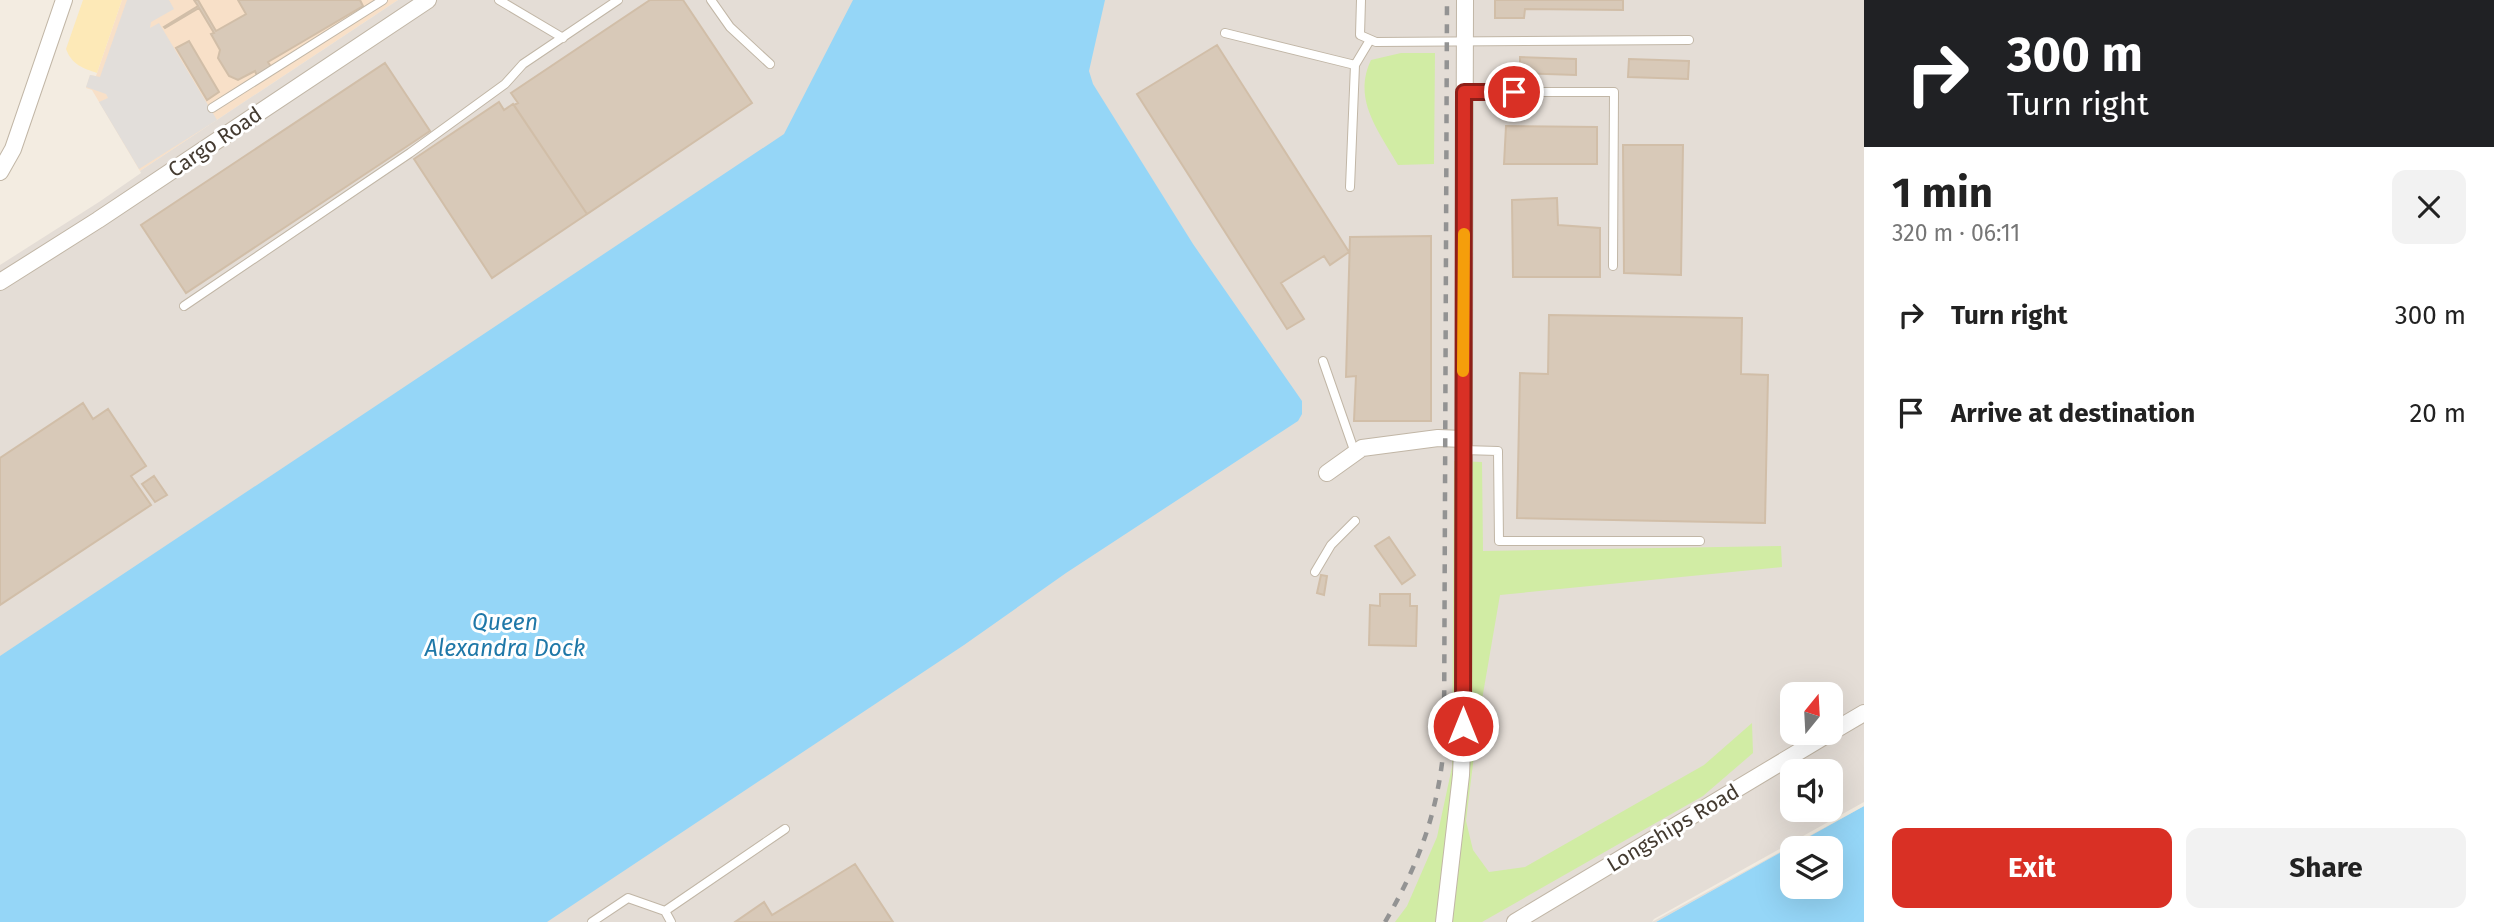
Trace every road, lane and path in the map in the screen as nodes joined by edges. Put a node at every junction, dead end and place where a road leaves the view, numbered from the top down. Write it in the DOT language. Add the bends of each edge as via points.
graph roads {
  1 [pos="64,0"];
  2 [pos="383,0"];
  3 [pos="428,0"];
  4 [pos="618,0"];
  5 [pos="711,0"];
  6 [pos="1362,0"];
  7 [pos="1465,0"];
  8 [pos="499,1"];
  9 [pos="1225,33"];
  10 [pos="563,38"];
  11 [pos="1370,40"];
  12 [pos="1689,40"];
  13 [pos="1463,43"];
  14 [pos="770,64"];
  15 [pos="1355,65"];
  16 [pos="1464,92"];
  17 [pos="212,108"];
  18 [pos="0,172"];
  19 [pos="1350,187"];
  20 [pos="1613,266"];
  21 [pos="0,282"];
  22 [pos="184,306"];
  23 [pos="1324,361"];
  24 [pos="1463,444"];
  25 [pos="1355,453"];
  26 [pos="1326,472"];
  27 [pos="1354,521"];
  28 [pos="1700,541"];
  29 [pos="1315,572"];
  30 [pos="1864,713"];
  31 [pos="1843,725"];
  32 [pos="1808,746"];
  33 [pos="785,829"];
  34 [pos="665,911"];
  35 [pos="592,922"];
  36 [pos="671,922"];
  37 [pos="1444,922"];
  38 [pos="1515,922"];
  1 -- 18 [label="street" via="13,149"];
  2 -- 17 [label="lane"];
  3 -- 21 [label="street, Cargo Road"];
  4 -- 10 [label="lane"];
  5 -- 14 [label="lane" via="730,27"];
  6 -- 11 [label="lane" via="1360,35"];
  7 -- 13 [label="street"];
  8 -- 10 [label="lane"];
  9 -- 15 [label="lane"];
  10 -- 22 [label="lane" via="410,153"];
  11 -- 13 [label="lane"];
  11 -- 15 [label="lane"];
  12 -- 13 [label="lane"];
  13 -- 16 [label="street"];
  15 -- 19 [label="lane"];
  16 -- 20 [label="lane" via="1614,92"];
  16 -- 24 [label="street"];
  23 -- 25 [label="lane"];
  24 -- 25 [label="street" via="1445,438 1395,442"];
  24 -- 28 [label="lane" via="1499,451 1499,541"];
  24 -- 37 [label="street" via="1461,763"];
  25 -- 26 [label="street"];
  27 -- 29 [label="lane" via="1331,545"];
  30 -- 31 [label="street, Longships Road"];
  32 -- 38 [label="street, Longships Road"];
  33 -- 34 [label="lane"];
  34 -- 35 [label="lane" via="628,898"];
  34 -- 36 [label="lane"];
}
